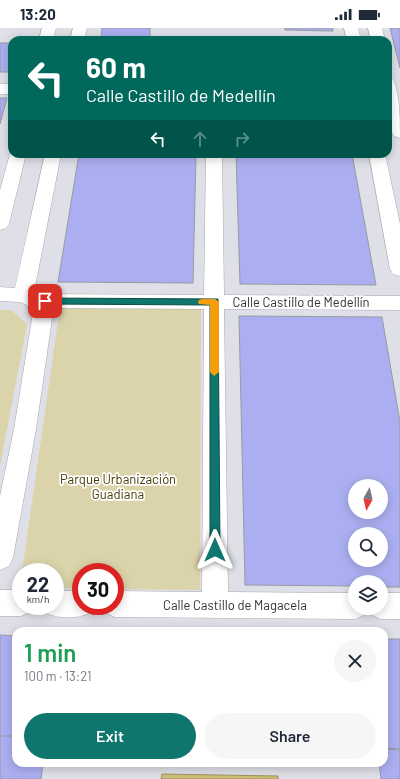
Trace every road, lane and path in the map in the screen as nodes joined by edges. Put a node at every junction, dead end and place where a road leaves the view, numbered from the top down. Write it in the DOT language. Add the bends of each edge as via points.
graph roads {
  1 [pos="392,89"];
  2 [pos="400,133"];
  3 [pos="17,158"];
  4 [pos="52,158"];
  5 [pos="214,158"];
  6 [pos="378,158"];
  7 [pos="0,224"];
  8 [pos="400,269"];
  9 [pos="0,294"];
  10 [pos="29,298"];
  11 [pos="215,302"];
  12 [pos="400,303"];
  13 [pos="0,558"];
  14 [pos="0,603"];
  15 [pos="12,603"];
  16 [pos="124,604"];
  17 [pos="215,605"];
  18 [pos="348,606"];
  19 [pos="388,606"];
  20 [pos="400,606"];
  1 -- 2 [label="street"];
  3 -- 7 [label="street"];
  4 -- 10 [label="street"];
  5 -- 11 [label="street"];
  6 -- 8 [label="street"];
  9 -- 10 [label="street, Calle Castillo de Medellín"];
  10 -- 11 [label="street, Calle Castillo de Medellín"];
  10 -- 13 [label="street" via="42,319 25,429"];
  11 -- 12 [label="street, Calle Castillo de Medellín"];
  11 -- 17 [label="street"];
  14 -- 15 [label="street"];
  16 -- 17 [label="street, Calle Castillo de Magacela"];
  17 -- 18 [label="street, Calle Castillo de Magacela"];
  19 -- 20 [label="street"];
}
